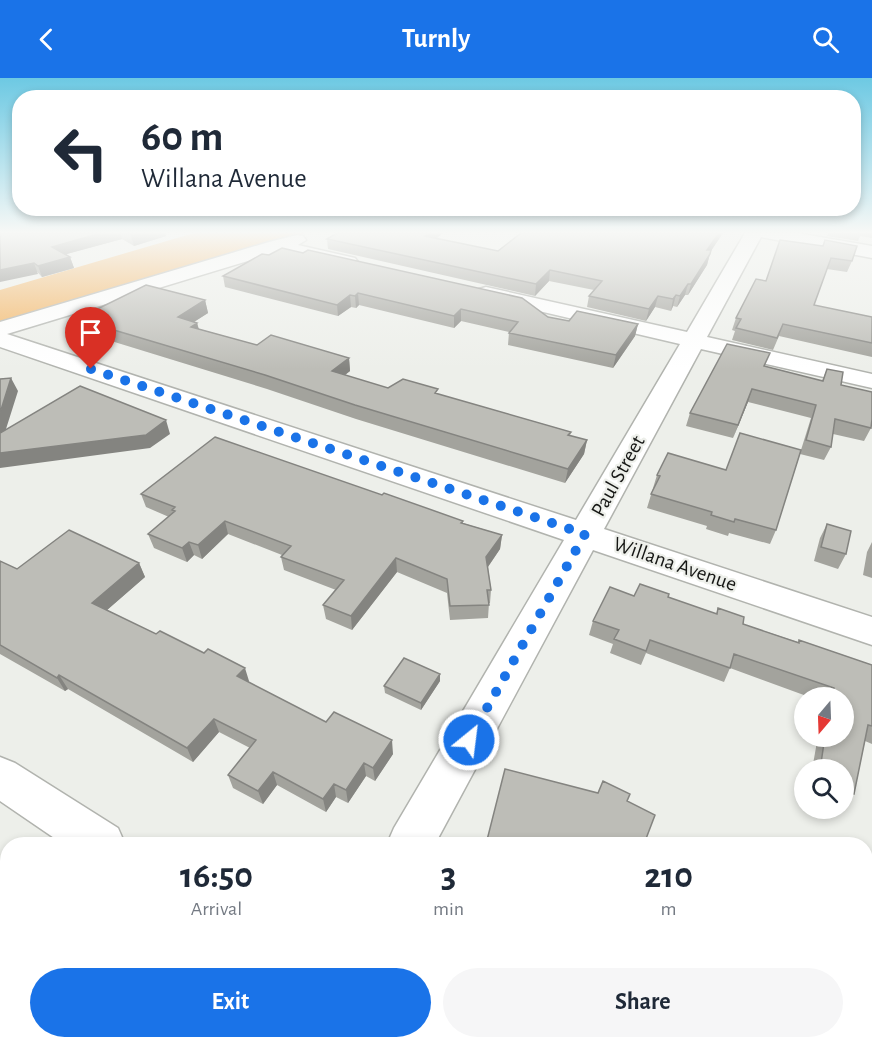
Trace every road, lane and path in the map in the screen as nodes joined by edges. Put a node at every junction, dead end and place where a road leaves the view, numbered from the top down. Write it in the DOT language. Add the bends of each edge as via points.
graph roads {
  1 [pos="169,278"];
  2 [pos="729,278"];
  3 [pos="466,289"];
  4 [pos="0,329"];
  5 [pos="0,339"];
  6 [pos="694,340"];
  7 [pos="872,381"];
  8 [pos="585,534"];
  9 [pos="872,631"];
  10 [pos="0,777"];
  11 [pos="91,837"];
  12 [pos="414,837"];
  1 -- 4 [label="street"];
  2 -- 6 [label="street, Paul Street"];
  3 -- 6 [label="street"];
  5 -- 8 [label="street, Willana Avenue"];
  6 -- 7 [label="street"];
  6 -- 8 [label="street, Paul Street"];
  8 -- 9 [label="street, Willana Avenue"];
  8 -- 12 [label="street, Paul Street"];
  10 -- 11 [label="street"];
}
